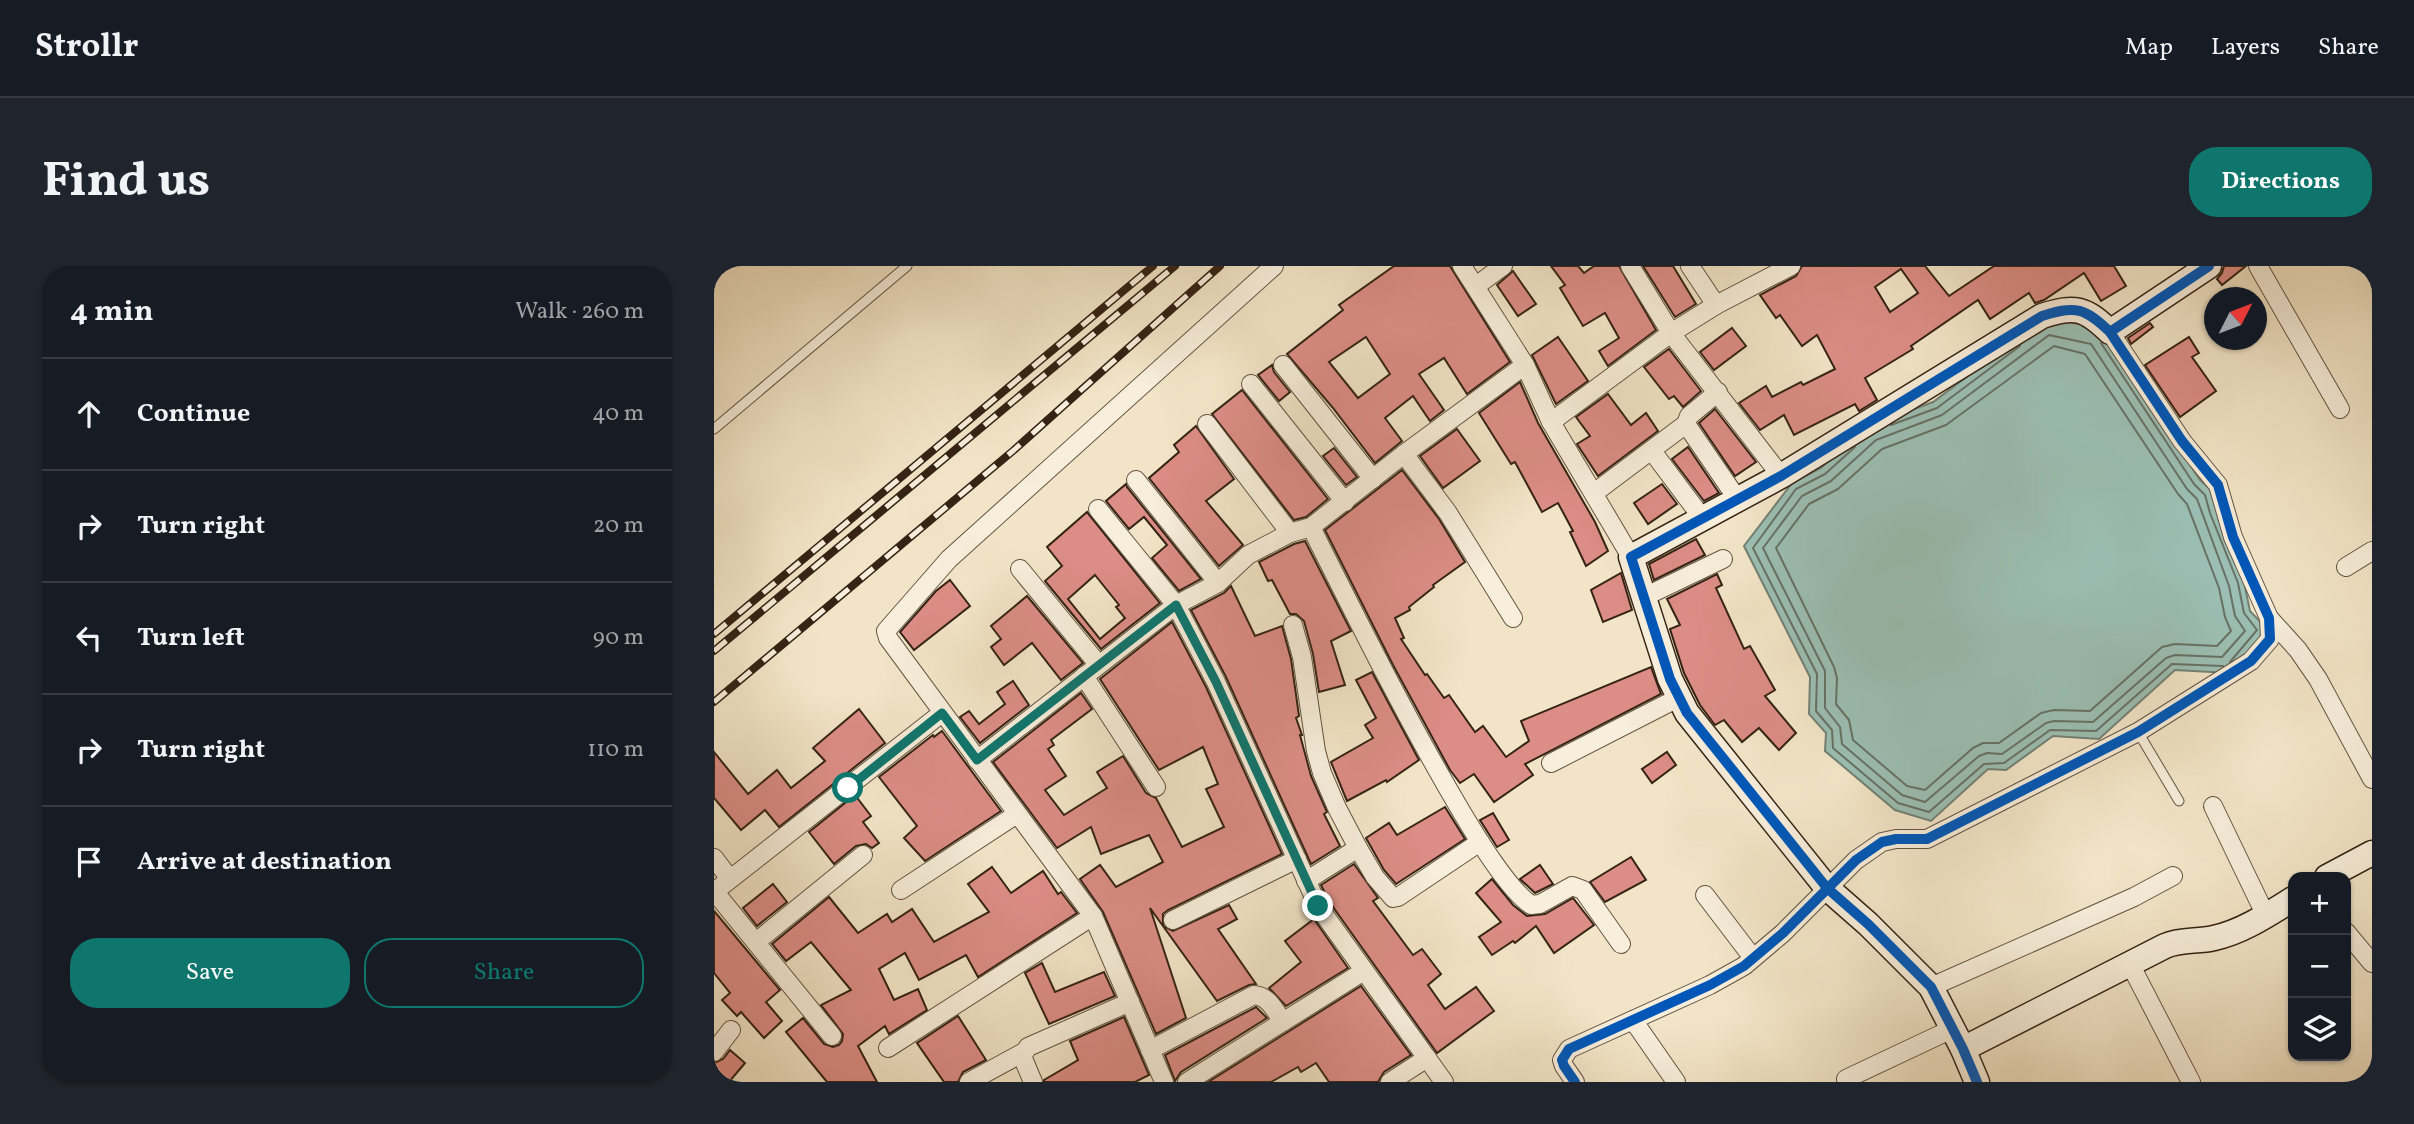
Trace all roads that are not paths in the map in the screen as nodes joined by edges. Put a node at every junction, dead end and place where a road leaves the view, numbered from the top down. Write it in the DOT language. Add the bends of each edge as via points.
graph roads {
  1 [pos="907,266"];
  2 [pos="1274,266"];
  3 [pos="1462,266"];
  4 [pos="1503,266"];
  5 [pos="1630,266"];
  6 [pos="1690,266"];
  7 [pos="1791,266"];
  8 [pos="2209,266"];
  9 [pos="2258,266"];
  10 [pos="1476,286"];
  11 [pos="1716,305"];
  12 [pos="2110,332"];
  13 [pos="1671,333"];
  14 [pos="1283,365"];
  15 [pos="1525,365"];
  16 [pos="1251,384"];
  17 [pos="1718,392"];
  18 [pos="2340,409"];
  19 [pos="1551,422"];
  20 [pos="1207,424"];
  21 [pos="1686,424"];
  22 [pos="714,429"];
  23 [pos="1652,451"];
  24 [pos="1404,454"];
  25 [pos="1781,476"];
  26 [pos="1373,479"];
  27 [pos="1136,480"];
  28 [pos="1594,494"];
  29 [pos="1738,500"];
  30 [pos="1345,502"];
  31 [pos="1098,509"];
  32 [pos="1703,519"];
  33 [pos="1311,527"];
  34 [pos="1290,533"];
  35 [pos="2372,551"];
  36 [pos="1631,557"];
  37 [pos="1723,559"];
  38 [pos="2346,567"];
  39 [pos="1020,569"];
  40 [pos="1218,583"];
  41 [pos="1644,597"];
  42 [pos="1176,605"];
  43 [pos="1513,618"];
  44 [pos="2269,618"];
  45 [pos="1293,625"];
  46 [pos="1091,670"];
  47 [pos="1678,698"];
  48 [pos="942,713"];
  49 [pos="2138,732"];
  50 [pos="977,760"];
  51 [pos="1551,763"];
  52 [pos="2372,779"];
  53 [pos="1156,788"];
  54 [pos="2179,801"];
  55 [pos="2213,806"];
  56 [pos="1017,814"];
  57 [pos="1480,842"];
  58 [pos="1358,848"];
  59 [pos="2372,853"];
  60 [pos="863,855"];
  61 [pos="714,858"];
  62 [pos="1297,859"];
  63 [pos="2336,872"];
  64 [pos="2173,876"];
  65 [pos="730,879"];
  66 [pos="1306,881"];
  67 [pos="1827,888"];
  68 [pos="901,890"];
  69 [pos="714,891"];
  70 [pos="1705,895"];
  71 [pos="2288,902"];
  72 [pos="1093,916"];
  73 [pos="2266,916"];
  74 [pos="1173,920"];
  75 [pos="2349,935"];
  76 [pos="756,942"];
  77 [pos="1621,944"];
  78 [pos="1753,958"];
  79 [pos="2129,962"];
  80 [pos="2372,963"];
  81 [pos="1364,971"];
  82 [pos="1931,987"];
  83 [pos="1130,1002"];
  84 [pos="1633,1020"];
  85 [pos="1283,1022"];
  86 [pos="731,1030"];
  87 [pos="832,1035"];
  88 [pos="1958,1039"];
  89 [pos="888,1048"];
  90 [pos="1150,1049"];
  91 [pos="714,1052"];
  92 [pos="1024,1052"];
  93 [pos="1427,1058"];
  94 [pos="1846,1079"];
  95 [pos="969,1082"];
  96 [pos="1033,1082"];
  97 [pos="1164,1082"];
  98 [pos="1187,1082"];
  99 [pos="1390,1082"];
  100 [pos="1444,1082"];
  101 [pos="1575,1082"];
  102 [pos="1676,1082"];
  103 [pos="1977,1082"];
  104 [pos="2191,1082"];
  1 -- 22 [label="lane"];
  2 -- 48 [label="street" via="949,559 887,628 888,638"];
  3 -- 10 [label="street"];
  4 -- 10 [label="street"];
  5 -- 13 [label="street"];
  6 -- 11 [label="street"];
  7 -- 11 [label="street"];
  8 -- 12 [label="street"];
  9 -- 18 [label="street"];
  10 -- 15 [label="street"];
  11 -- 13 [label="street"];
  12 -- 25 [label="street" via="2092,314 2078,309 2042,316"];
  12 -- 44 [label="street" via="2182,441 2218,485 2233,537"];
  13 -- 17 [label="street"];
  13 -- 19 [label="street"];
  14 -- 26 [label="street"];
  15 -- 19 [label="street"];
  15 -- 24 [label="street"];
  16 -- 30 [label="street"];
  17 -- 21 [label="street" via="1689,416"];
  17 -- 25 [label="street"];
  19 -- 28 [label="street"];
  20 -- 34 [label="street"];
  21 -- 23 [label="street"];
  21 -- 29 [label="street"];
  23 -- 28 [label="street"];
  23 -- 32 [label="street"];
  24 -- 26 [label="street"];
  24 -- 43 [label="street" via="1467,541"];
  25 -- 29 [label="street"];
  26 -- 30 [label="street"];
  27 -- 40 [label="street"];
  28 -- 36 [label="street"];
  29 -- 32 [label="street"];
  30 -- 33 [label="street"];
  31 -- 42 [label="street"];
  32 -- 36 [label="street"];
  33 -- 34 [label="street"];
  33 -- 57 [label="street" via="1402,708"];
  34 -- 40 [label="street" via="1248,555"];
  35 -- 38 [label="street"];
  36 -- 41 [label="street"];
  37 -- 41 [label="street"];
  39 -- 46 [label="street"];
  40 -- 42 [label="street"];
  41 -- 47 [label="street"];
  42 -- 46 [label="street"];
  42 -- 62 [label="street"];
  44 -- 49 [label="street" via="2270,639 2252,661"];
  44 -- 52 [label="street" via="2318,679"];
  45 -- 58 [label="street" via="1319,762"];
  46 -- 50 [label="street"];
  46 -- 53 [label="street"];
  47 -- 51 [label="street"];
  47 -- 67 [label="street"];
  48 -- 50 [label="street"];
  48 -- 65 [label="street"];
  49 -- 54 [label="lane"];
  49 -- 67 [label="street" via="1927,839 1882,842"];
  50 -- 56 [label="street"];
  55 -- 73 [label="street"];
  56 -- 68 [label="street"];
  56 -- 72 [label="street"];
  57 -- 58 [label="street" via="1393,898"];
  57 -- 77 [label="street" via="1531,905 1572,886 1583,890"];
  58 -- 66 [label="street"];
  59 -- 63 [label="street"];
  60 -- 76 [label="street"];
  61 -- 65 [label="street"];
  62 -- 66 [label="street"];
  62 -- 74 [label="street"];
  64 -- 82 [label="street"];
  65 -- 69 [label="street"];
  66 -- 81 [label="street"];
  67 -- 78 [label="street"];
  67 -- 82 [label="street"];
  69 -- 76 [label="street"];
  70 -- 78 [label="street"];
  71 -- 73 [label="street"];
  72 -- 83 [label="street"];
  72 -- 89 [label="street"];
  73 -- 79 [label="street" via="2223,936 2175,942"];
  75 -- 80 [label="street"];
  76 -- 87 [label="street"];
  78 -- 84 [label="street" via="1710,985"];
  79 -- 88 [label="street"];
  79 -- 104 [label="street"];
  81 -- 85 [label="street"];
  81 -- 93 [label="street"];
  82 -- 88 [label="street"];
  83 -- 90 [label="street"];
  83 -- 92 [label="street"];
  84 -- 101 [label="street" via="1569,1049 1564,1066"];
  84 -- 102 [label="street"];
  85 -- 90 [label="street" via="1269,1002 1254,995"];
  85 -- 98 [label="street"];
  86 -- 91 [label="street"];
  88 -- 94 [label="street"];
  88 -- 103 [label="street"];
  90 -- 97 [label="street"];
  92 -- 95 [label="street"];
  92 -- 96 [label="street"];
  93 -- 99 [label="street"];
  93 -- 100 [label="street"];
}
